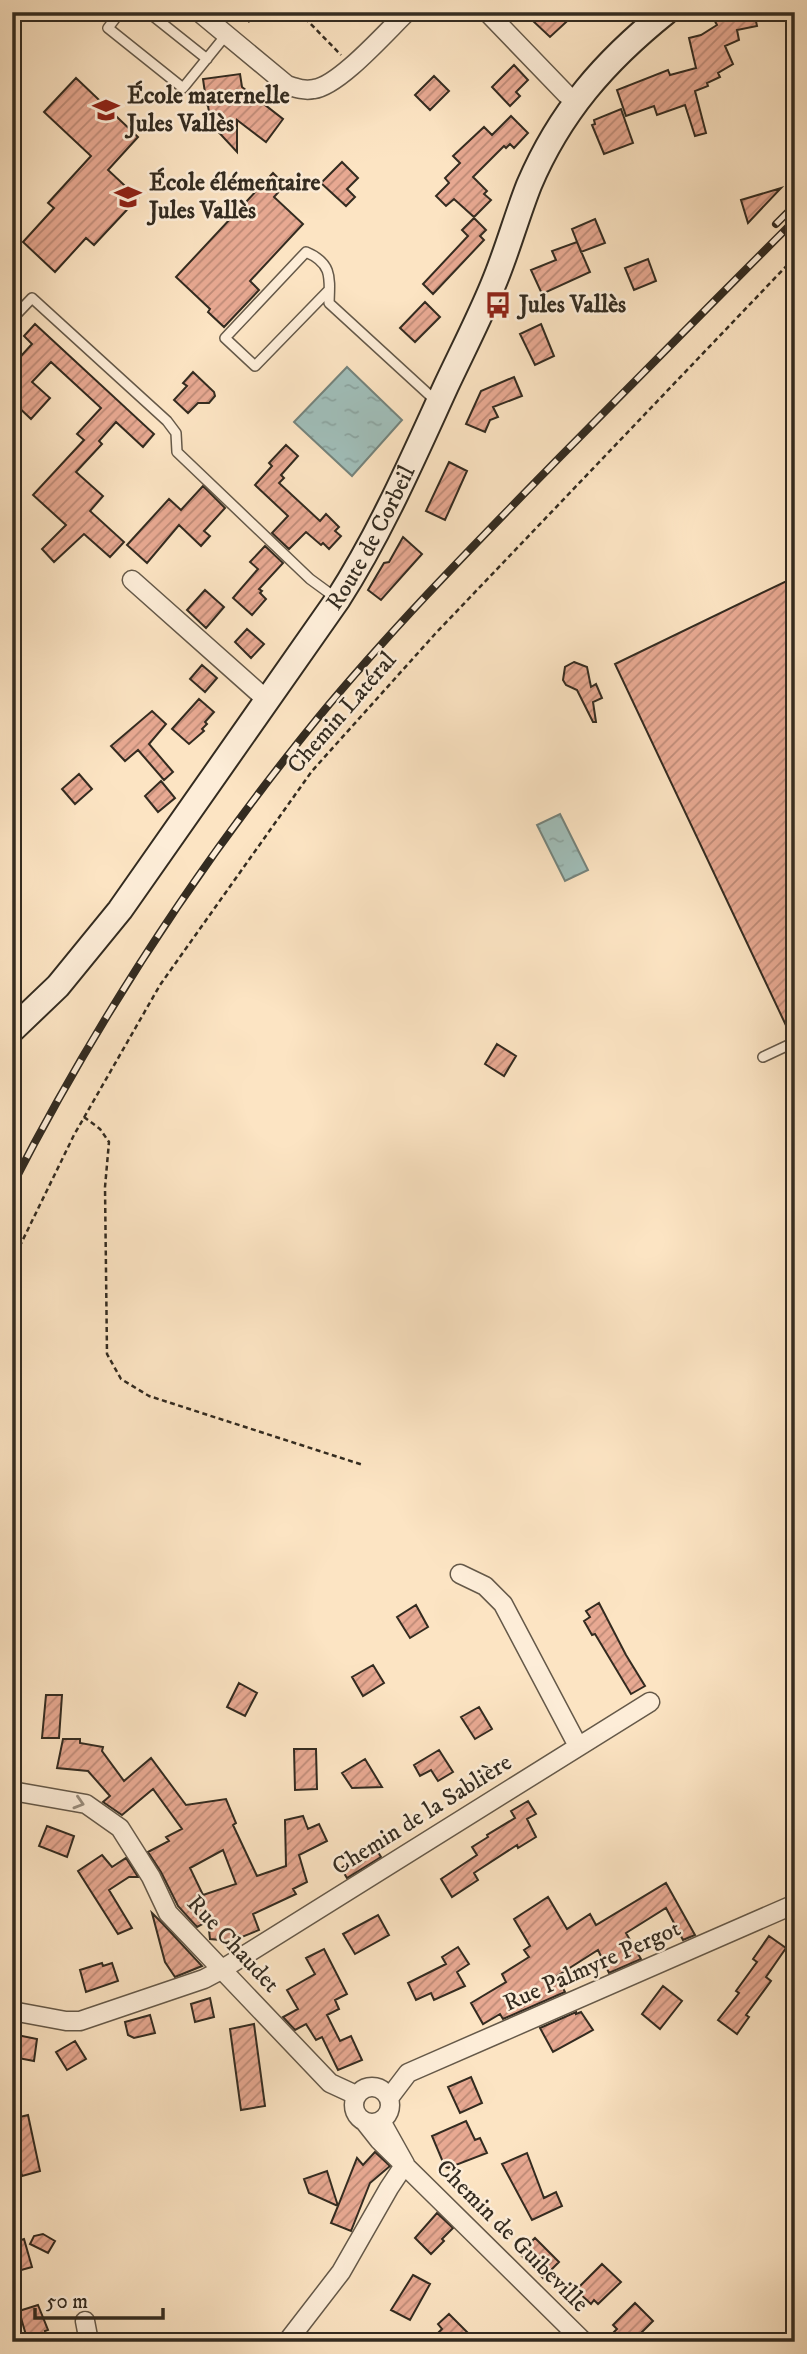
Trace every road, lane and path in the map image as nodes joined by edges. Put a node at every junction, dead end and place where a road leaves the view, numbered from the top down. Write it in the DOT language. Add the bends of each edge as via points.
graph roads {
  1 [pos="120,12"];
  2 [pos="148,12"];
  3 [pos="199,12"];
  4 [pos="258,12"];
  5 [pos="299,12"];
  6 [pos="407,12"];
  7 [pos="487,12"];
  8 [pos="666,12"];
  9 [pos="248,22"];
  10 [pos="226,35"];
  11 [pos="343,57"];
  12 [pos="207,59"];
  13 [pos="576,101"];
  14 [pos="795,257"];
  15 [pos="329,290"];
  16 [pos="12,319"];
  17 [pos="438,403"];
  18 [pos="132,580"];
  19 [pos="338,599"];
  20 [pos="268,701"];
  21 [pos="12,1030"];
  22 [pos="795,1042"];
  23 [pos="763,1057"];
  24 [pos="84,1117"];
  25 [pos="12,1262"];
  26 [pos="363,1465"];
  27 [pos="460,1574"];
  28 [pos="650,1702"];
  29 [pos="578,1746"];
  30 [pos="12,1791"];
  31 [pos="795,1904"];
  32 [pos="221,1970"];
  33 [pos="12,2011"];
  34 [pos="383,2092"];
  35 [pos="356,2095"];
  36 [pos="372,2121"];
  37 [pos="405,2164"];
  38 [pos="85,2321"];
  39 [pos="89,2342"];
  40 [pos="287,2342"];
  41 [pos="584,2342"];
  1 -- 12 [label="lane" via="108,28 183,88"];
  2 -- 12 [label="lane"];
  3 -- 10 [label="street"];
  4 -- 9 [label="path"];
  5 -- 11 [label="path"];
  6 -- 10 [label="street" via="335,80 313,90 287,85"];
  7 -- 13 [label="street"];
  8 -- 13 [label="main road, Route de Corbeil" via="611,61"];
  10 -- 12 [label="lane"];
  13 -- 17 [label="main road, Route de Corbeil" via="540,161 494,283"];
  14 -- 24 [label="path, Chemin Latéral" via="435,634 312,771 160,985"];
  15 -- 15 [label="lane" via="330,275 320,258 306,253 225,338 256,366"];
  15 -- 17 [label="lane" via="329,303"];
  16 -- 19 [label="lane" via="32,298 167,421 176,433 177,452 310,579"];
  17 -- 19 [label="main road, Route de Corbeil" via="401,485"];
  18 -- 20 [label="street"];
  19 -- 20 [label="main road, Route de Corbeil"];
  20 -- 21 [label="main road, Route de Corbeil" via="120,910 58,986"];
  22 -- 23 [label="lane"];
  24 -- 25 [label="path, Chemin Latéral"];
  24 -- 26 [label="path" via="109,1142 107,1354 121,1379 149,1396"];
  27 -- 29 [label="street" via="485,1586 503,1604"];
  28 -- 29 [label="street, Chemin de la Sablière"];
  29 -- 32 [label="street, Chemin de la Sablière"];
  30 -- 32 [label="street, Rue Chaudet, one-way" via="86,1804 120,1828 168,1913"];
  31 -- 34 [label="street, Rue Palmyre Pergot" via="408,2073"];
  32 -- 33 [label="street, Chemin de la Sablière" via="80,2021"];
  32 -- 35 [label="street, Rue Chaudet" via="330,2083"];
  34 -- 35 [label="street" via="365,2088"];
  34 -- 36 [label="street" via="388,2113"];
  35 -- 36 [label="street" via="354,2107 359,2118"];
  36 -- 37 [label="street"];
  37 -- 40 [label="street" via="341,2272"];
  37 -- 41 [label="street, Chemin de Guibeville"];
  38 -- 39 [label="street"];
}
